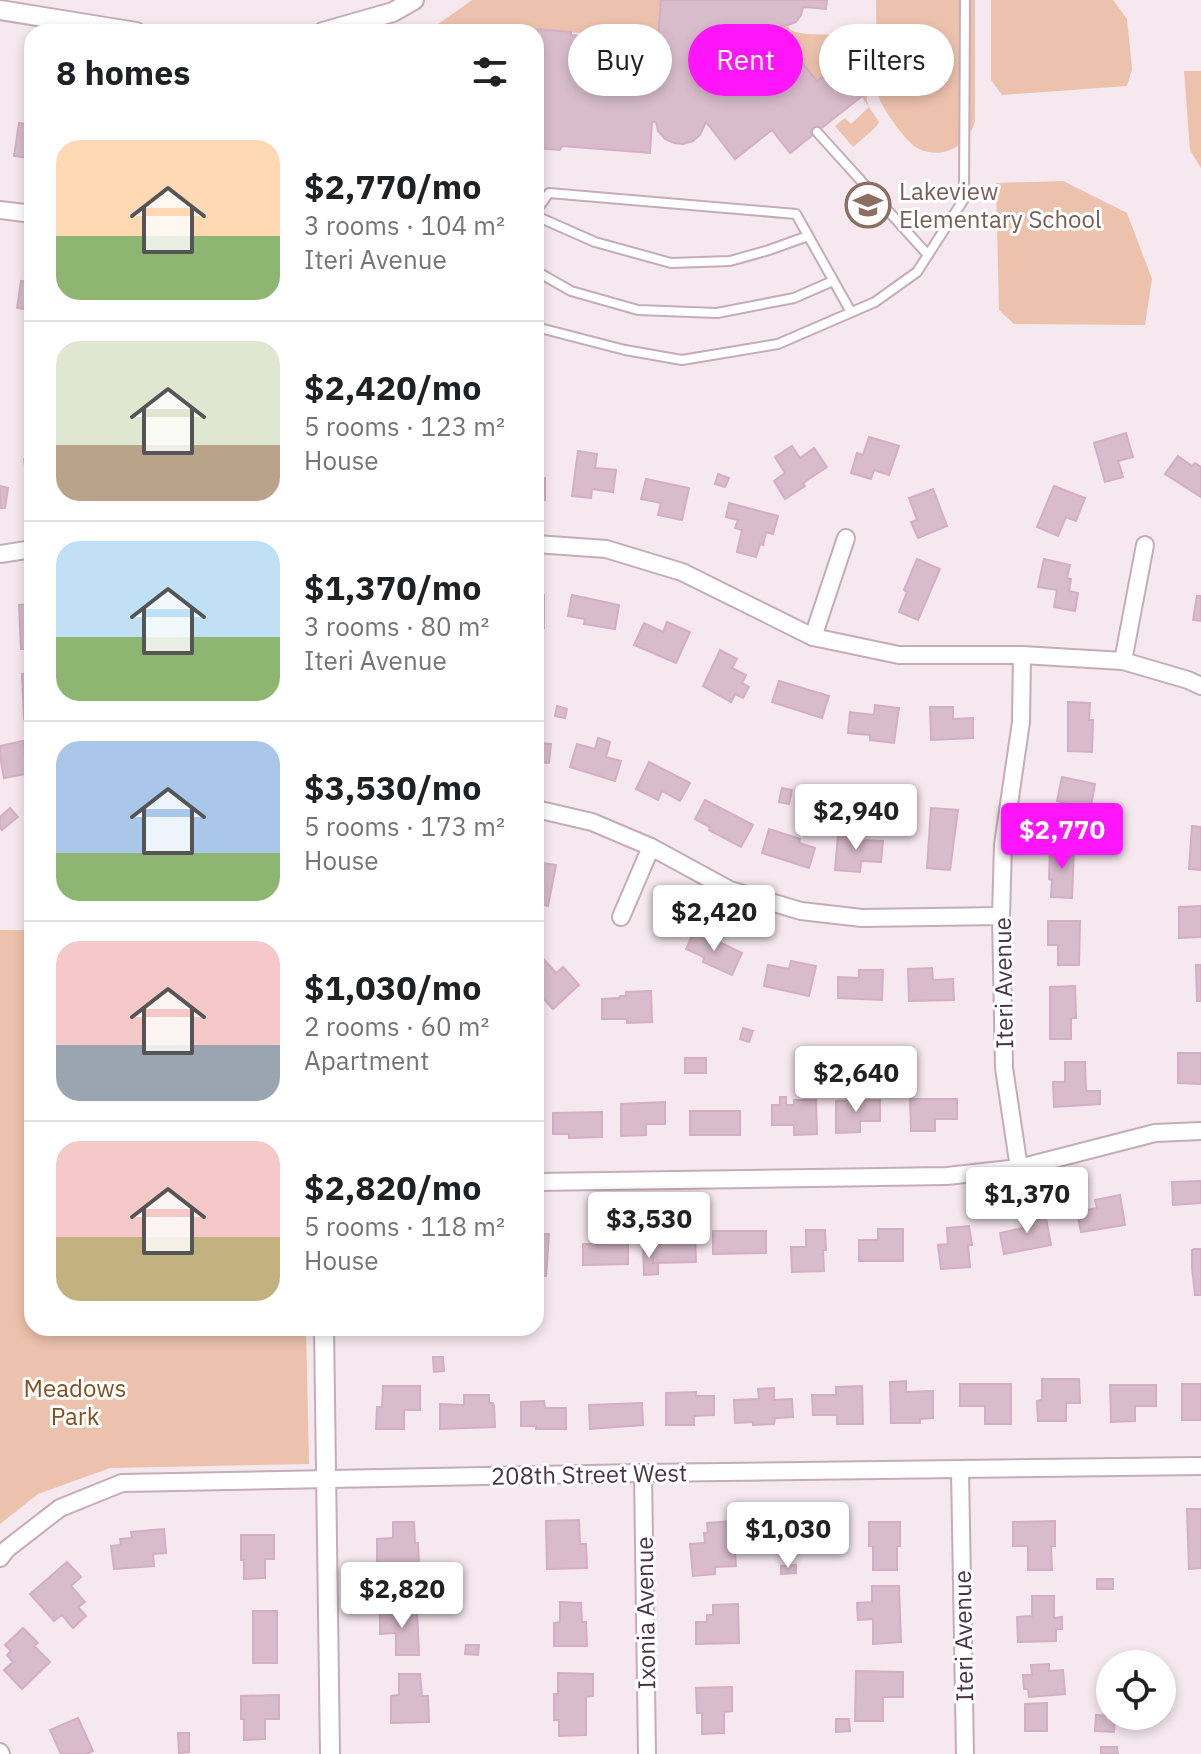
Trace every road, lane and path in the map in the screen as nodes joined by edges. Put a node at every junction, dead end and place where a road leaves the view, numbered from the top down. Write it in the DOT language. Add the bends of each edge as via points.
graph roads {
  1 [pos="414,0"];
  2 [pos="965,0"];
  3 [pos="0,10"];
  4 [pos="87,24"];
  5 [pos="351,24"];
  6 [pos="817,132"];
  7 [pos="544,201"];
  8 [pos="0,210"];
  9 [pos="24,213"];
  10 [pos="544,217"];
  11 [pos="808,236"];
  12 [pos="928,255"];
  13 [pos="544,276"];
  14 [pos="833,281"];
  15 [pos="851,312"];
  16 [pos="544,329"];
  17 [pos="846,538"];
  18 [pos="544,545"];
  19 [pos="1145,545"];
  20 [pos="24,550"];
  21 [pos="0,554"];
  22 [pos="813,637"];
  23 [pos="1022,655"];
  24 [pos="1123,661"];
  25 [pos="1201,686"];
  26 [pos="544,811"];
  27 [pos="651,847"];
  28 [pos="1001,916"];
  29 [pos="621,917"];
  30 [pos="1201,1131"];
  31 [pos="1019,1168"];
  32 [pos="544,1182"];
  33 [pos="324,1336"];
  34 [pos="1201,1466"];
  35 [pos="960,1469"];
  36 [pos="643,1473"];
  37 [pos="326,1478"];
  38 [pos="0,1558"];
  39 [pos="330,1754"];
  40 [pos="647,1754"];
  41 [pos="965,1754"];
  1 -- 5 [label="street"];
  2 -- 12 [label="lane" via="964,199"];
  3 -- 4 [label="street"];
  6 -- 12 [label="lane"];
  7 -- 11 [label="lane" via="549,193 796,214"];
  8 -- 9 [label="street"];
  10 -- 11 [label="lane" via="595,242 671,263 730,261"];
  11 -- 14 [label="lane"];
  12 -- 15 [label="lane" via="917,272"];
  13 -- 14 [label="lane" via="571,291 638,310 717,313 794,298"];
  14 -- 15 [label="lane"];
  15 -- 16 [label="lane" via="778,344 682,360"];
  17 -- 22 [label="street"];
  18 -- 22 [label="street" via="606,549 682,572"];
  19 -- 24 [label="street"];
  20 -- 21 [label="street"];
  22 -- 23 [label="street" via="899,655"];
  23 -- 24 [label="street"];
  23 -- 28 [label="street, Iteri Avenue" via="1021,722 1003,845"];
  24 -- 25 [label="street"];
  26 -- 27 [label="street" via="592,822"];
  27 -- 28 [label="street" via="730,890 801,911 862,918"];
  27 -- 29 [label="street"];
  28 -- 31 [label="street, Iteri Avenue" via="1004,1068"];
  30 -- 31 [label="street" via="1155,1133"];
  31 -- 32 [label="street" via="947,1176"];
  33 -- 37 [label="street"];
  34 -- 35 [label="street, 208th Street West"];
  35 -- 36 [label="street, 208th Street West"];
  35 -- 41 [label="street, Iteri Avenue"];
  36 -- 37 [label="street, 208th Street West"];
  36 -- 40 [label="street, Ixonia Avenue"];
  37 -- 38 [label="street, 208th Street West" via="122,1483 60,1508"];
  37 -- 39 [label="street"];
}
